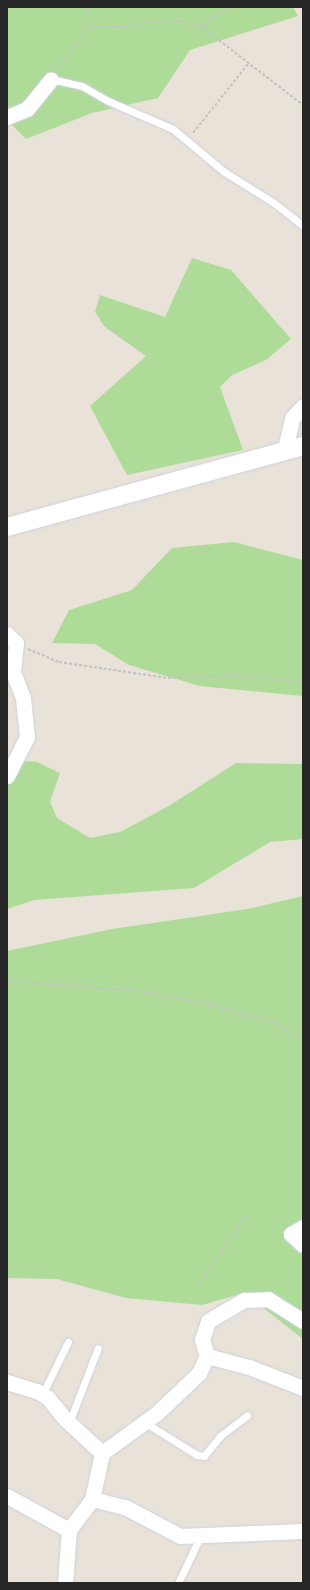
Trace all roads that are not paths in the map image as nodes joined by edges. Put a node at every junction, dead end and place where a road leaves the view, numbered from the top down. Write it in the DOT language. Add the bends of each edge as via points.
graph roads {
  1 [pos="51,79"];
  2 [pos="7,117"];
  3 [pos="303,226"];
  4 [pos="303,406"];
  5 [pos="303,446"];
  6 [pos="285,449"];
  7 [pos="7,527"];
  8 [pos="12,639"];
  9 [pos="7,776"];
  10 [pos="303,1227"];
  11 [pos="303,1244"];
  12 [pos="303,1321"];
  13 [pos="68,1342"];
  14 [pos="98,1348"];
  15 [pos="207,1356"];
  16 [pos="7,1382"];
  17 [pos="303,1388"];
  18 [pos="42,1395"];
  19 [pos="247,1416"];
  20 [pos="144,1422"];
  21 [pos="69,1423"];
  22 [pos="102,1453"];
  23 [pos="7,1496"];
  24 [pos="92,1499"];
  25 [pos="69,1530"];
  26 [pos="303,1531"];
  27 [pos="201,1535"];
  28 [pos="65,1583"];
  29 [pos="178,1583"];
  1 -- 2 [label="street" via="27,109"];
  1 -- 3 [label="lane" via="82,86 106,100 173,128 223,170 274,203"];
  4 -- 6 [label="street" via="292,418"];
  5 -- 6 [label="street"];
  6 -- 7 [label="street"];
  8 -- 9 [label="street" via="13,672 23,698 27,737"];
  10 -- 11 [label="street" via="291,1234"];
  12 -- 15 [label="street" via="268,1299 244,1300 208,1321 202,1340"];
  13 -- 18 [label="lane"];
  14 -- 21 [label="lane"];
  15 -- 17 [label="street" via="249,1367"];
  15 -- 20 [label="street" via="199,1373"];
  16 -- 18 [label="street"];
  18 -- 21 [label="street"];
  19 -- 20 [label="lane" via="220,1436 204,1456 197,1455"];
  20 -- 22 [label="street"];
  21 -- 22 [label="street"];
  22 -- 24 [label="street"];
  23 -- 25 [label="street"];
  24 -- 25 [label="street"];
  24 -- 27 [label="street" via="125,1507 180,1536"];
  25 -- 28 [label="street"];
  26 -- 27 [label="street"];
  27 -- 29 [label="lane"];
}
